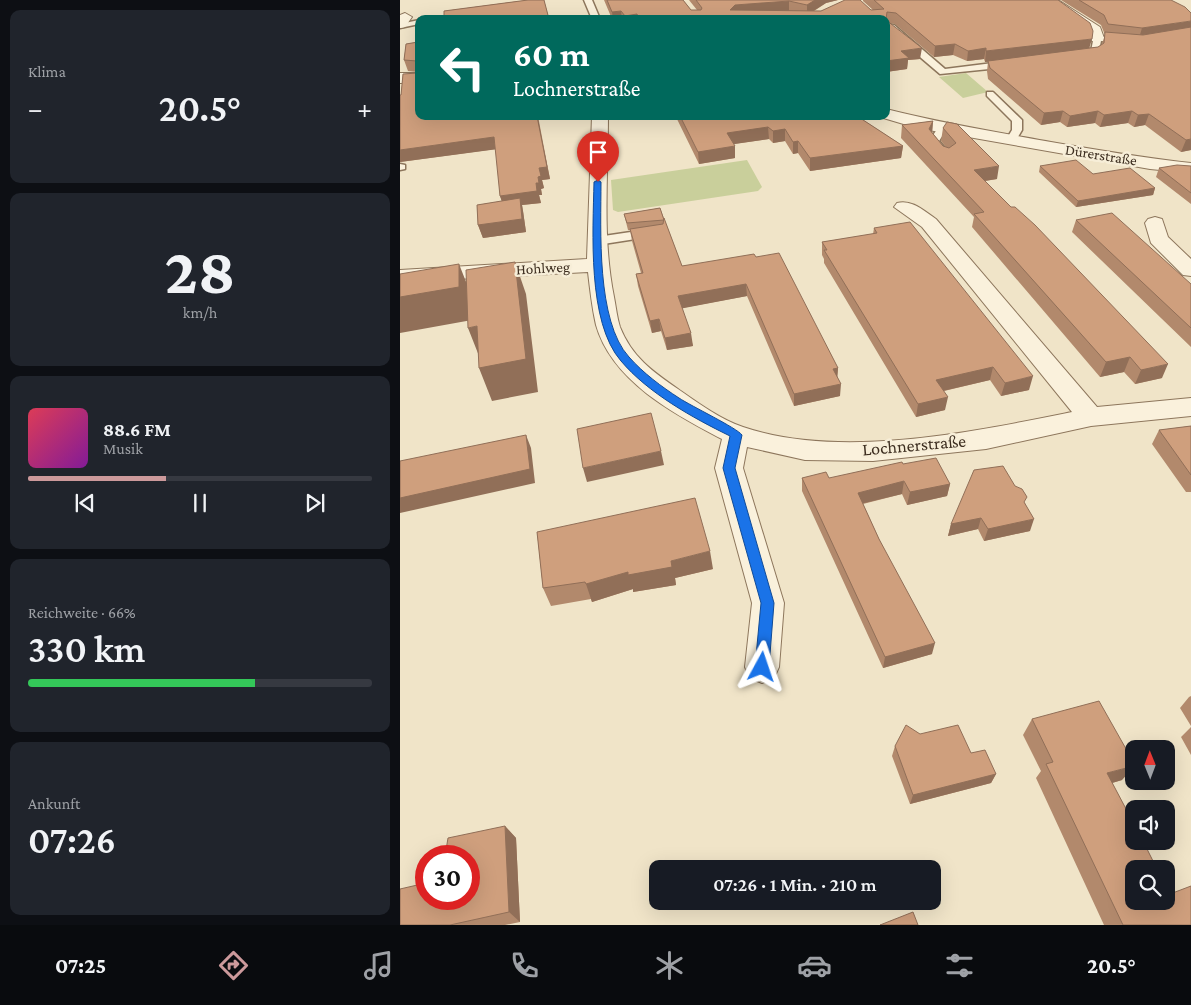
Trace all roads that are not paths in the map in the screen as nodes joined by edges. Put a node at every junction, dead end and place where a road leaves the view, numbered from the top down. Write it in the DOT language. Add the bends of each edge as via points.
graph roads {
  1 [pos="588,0"];
  2 [pos="1050,0"];
  3 [pos="594,15"];
  4 [pos="402,22"];
  5 [pos="415,22"];
  6 [pos="890,27"];
  7 [pos="1097,38"];
  8 [pos="1122,40"];
  9 [pos="1067,57"];
  10 [pos="1021,62"];
  11 [pos="400,78"];
  12 [pos="415,78"];
  13 [pos="990,94"];
  14 [pos="890,115"];
  15 [pos="600,120"];
  16 [pos="943,128"];
  17 [pos="1011,140"];
  18 [pos="947,156"];
  19 [pos="1191,168"];
  20 [pos="904,207"];
  21 [pos="929,223"];
  22 [pos="1155,223"];
  23 [pos="899,228"];
  24 [pos="660,231"];
  25 [pos="597,253"];
  26 [pos="1191,270"];
  27 [pos="400,276"];
  28 [pos="1191,407"];
  29 [pos="1091,416"];
  30 [pos="736,435"];
  31 [pos="762,667"];
  1 -- 3 [label="lane"];
  2 -- 7 [label="street" via="1095,30"];
  4 -- 5 [label="lane"];
  6 -- 10 [label="lane" via="943,72"];
  7 -- 8 [label="lane"];
  7 -- 9 [label="lane" via="1095,53"];
  11 -- 12 [label="street"];
  13 -- 17 [label="lane" via="1019,124"];
  14 -- 16 [label="street, Dürerstraße"];
  15 -- 25 [label="street, Lochnerstraße"];
  16 -- 17 [label="street, Dürerstraße"];
  16 -- 18 [label="lane" via="934,141"];
  17 -- 19 [label="street, Dürerstraße"];
  20 -- 21 [label="street"];
  21 -- 23 [label="street"];
  21 -- 29 [label="street"];
  22 -- 26 [label="street" via="1158,239"];
  24 -- 25 [label="lane"];
  25 -- 27 [label="street, Hohlweg"];
  25 -- 30 [label="street, Lochnerstraße" via="608,326 624,358 693,413"];
  28 -- 29 [label="street, Lochnerstraße"];
  29 -- 30 [label="street, Lochnerstraße" via="986,439 873,451 805,450"];
  30 -- 31 [label="street" via="729,468 768,603"];
}
